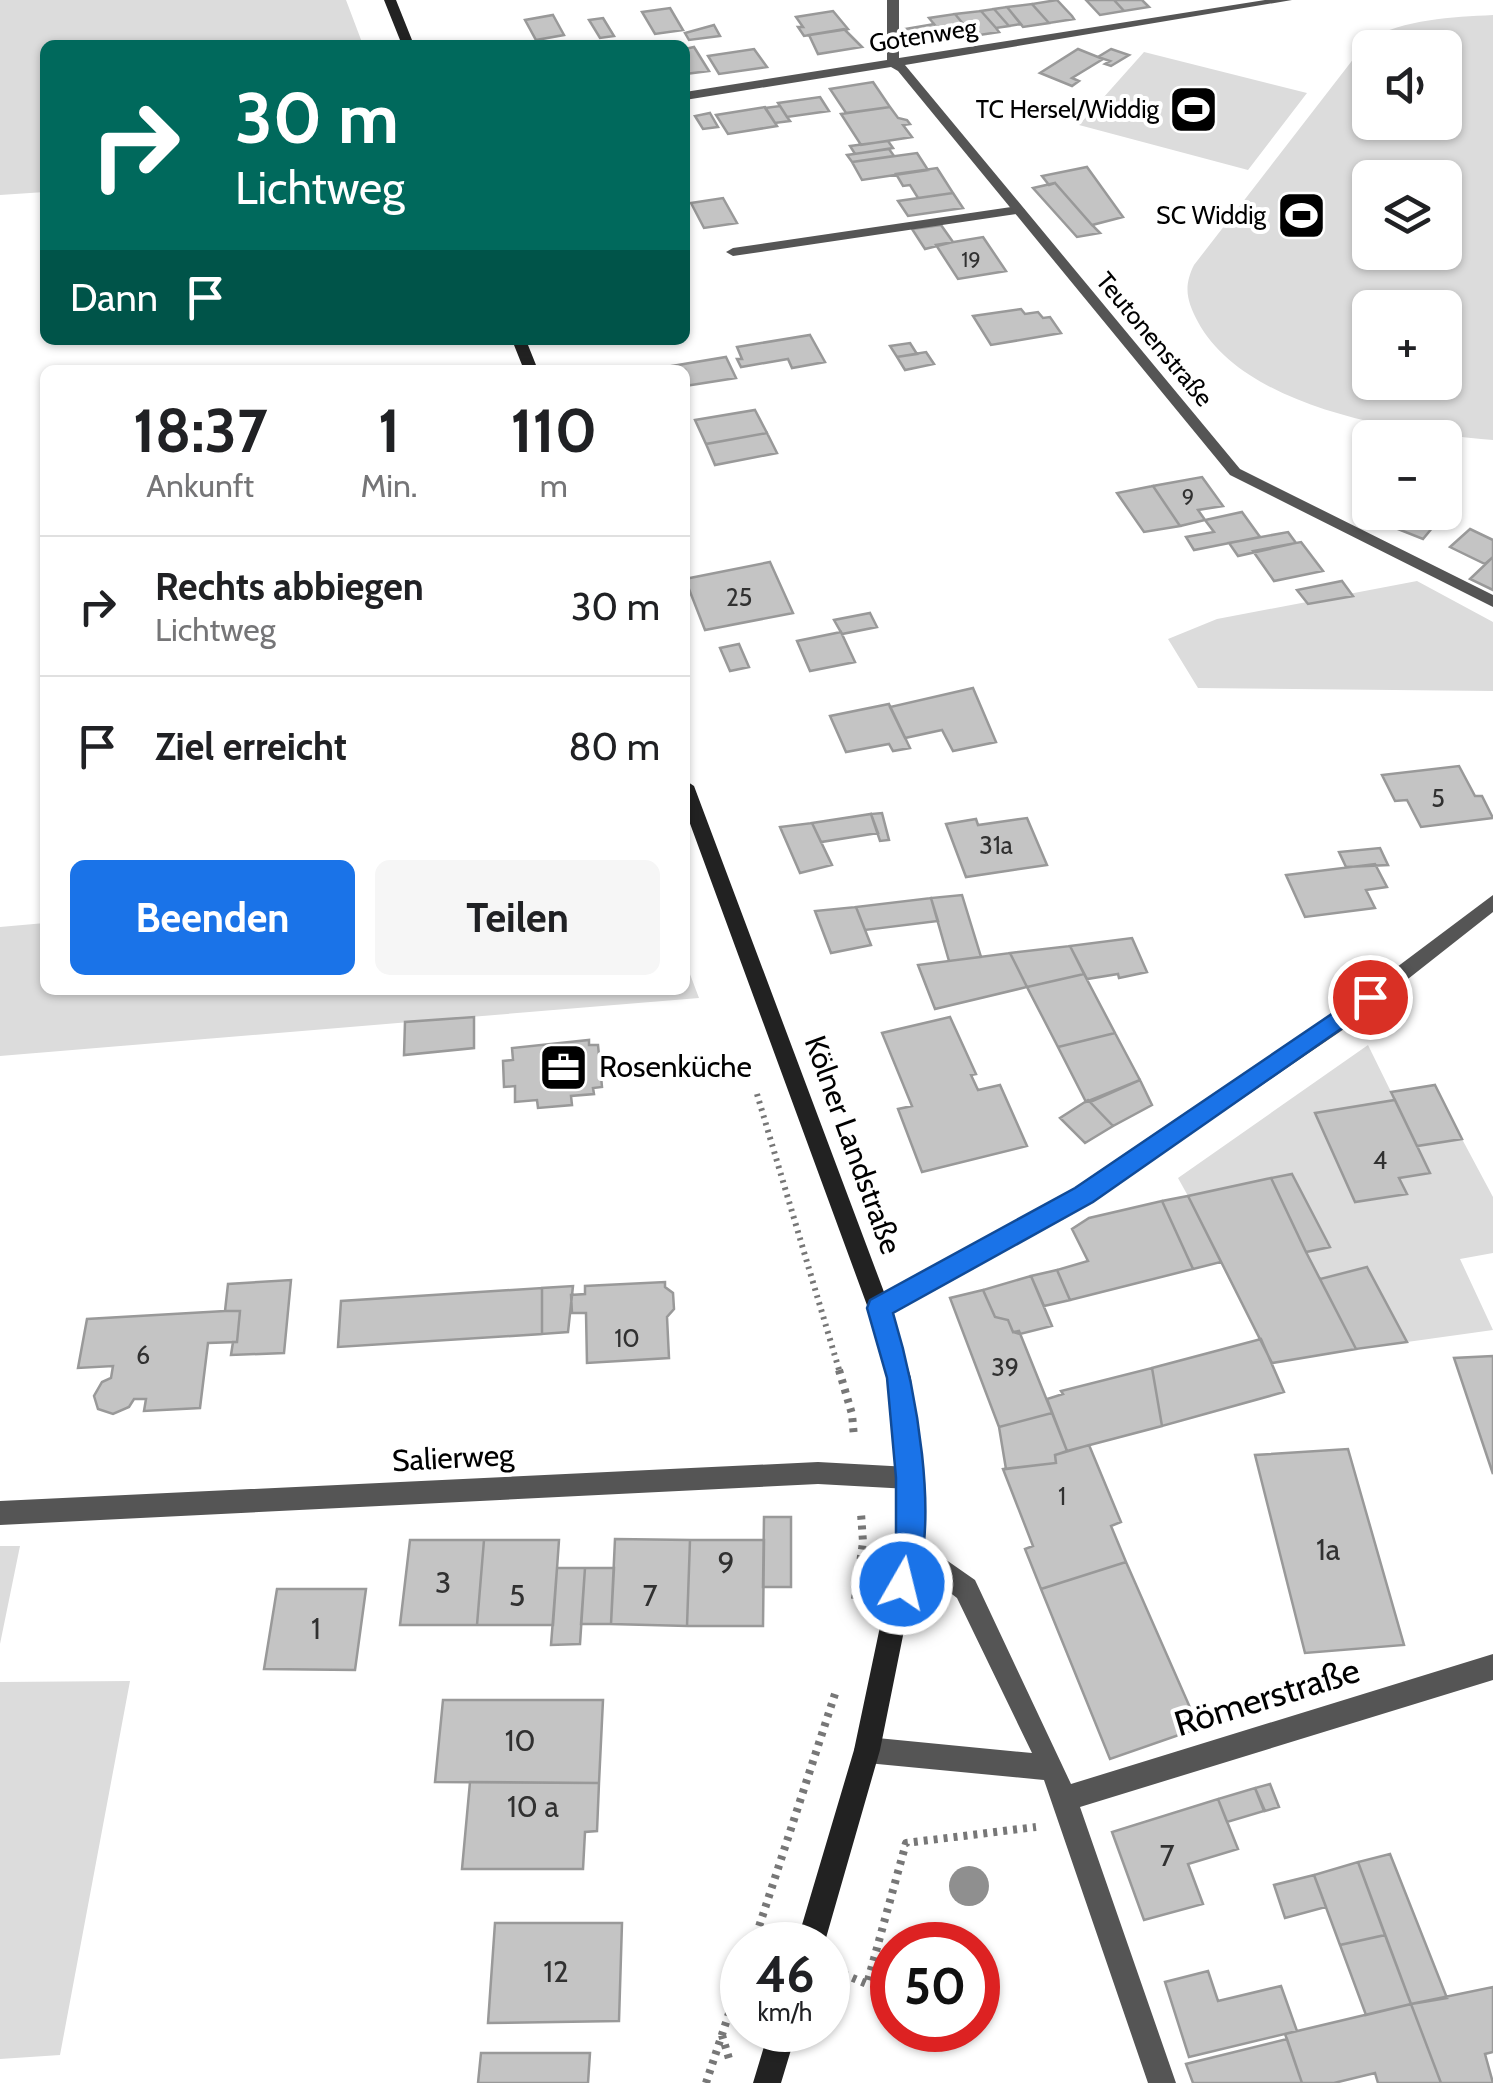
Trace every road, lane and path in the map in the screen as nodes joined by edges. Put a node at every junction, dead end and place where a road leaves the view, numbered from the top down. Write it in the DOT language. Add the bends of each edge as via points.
graph roads {
  1 [pos="390,0"];
  2 [pos="894,0"];
  3 [pos="1286,0"];
  4 [pos="406,40"];
  5 [pos="893,62"];
  6 [pos="690,95"];
  7 [pos="1018,210"];
  8 [pos="733,252"];
  9 [pos="1493,602"];
  10 [pos="690,799"];
  11 [pos="1493,902"];
  12 [pos="752,1076"];
  13 [pos="879,1308"];
  14 [pos="858,1478"];
  15 [pos="909,1478"];
  16 [pos="0,1513"];
  17 [pos="909,1546"];
  18 [pos="853,1611"];
  19 [pos="1493,1667"];
  20 [pos="839,1680"];
  21 [pos="866,1750"];
  22 [pos="1052,1768"];
  23 [pos="1068,1811"];
  24 [pos="760,1922"];
  25 [pos="817,1922"];
  26 [pos="850,1976"];
  27 [pos="720,2041"];
  28 [pos="776,2052"];
  29 [pos="706,2083"];
  30 [pos="766,2083"];
  31 [pos="1162,2083"];
  1 -- 4 [label="main road"];
  2 -- 5 [label="street"];
  3 -- 5 [label="street, Gotenweg"];
  5 -- 6 [label="street, Gotenweg"];
  5 -- 7 [label="street, Teutonenstraße"];
  7 -- 8 [label="street"];
  7 -- 9 [label="street, Teutonenstraße" via="1235,472"];
  10 -- 13 [label="main road, Kölner Landstraße"];
  11 -- 13 [label="street" via="1340,1021 1084,1195"];
  12 -- 14 [label="path" via="852,1414"];
  13 -- 15 [label="main road, Kölner Landstraße" via="900,1378"];
  14 -- 15 [label="street, Salierweg"];
  14 -- 16 [label="street, Salierweg" via="818,1473"];
  14 -- 18 [label="path" via="864,1542"];
  15 -- 17 [label="main road, Kölner Landstraße"];
  17 -- 21 [label="main road, Kölner Landstraße"];
  17 -- 22 [label="street" via="966,1589"];
  19 -- 23 [label="street, Römerstraße"];
  20 -- 24 [label="path"];
  21 -- 22 [label="street"];
  21 -- 25 [label="main road, Kölner Landstraße"];
  22 -- 23 [label="street"];
  23 -- 26 [label="path" via="906,1844 866,1984"];
  23 -- 31 [label="street"];
  27 -- 29 [label="path"];
  28 -- 30 [label="main road"];
}
